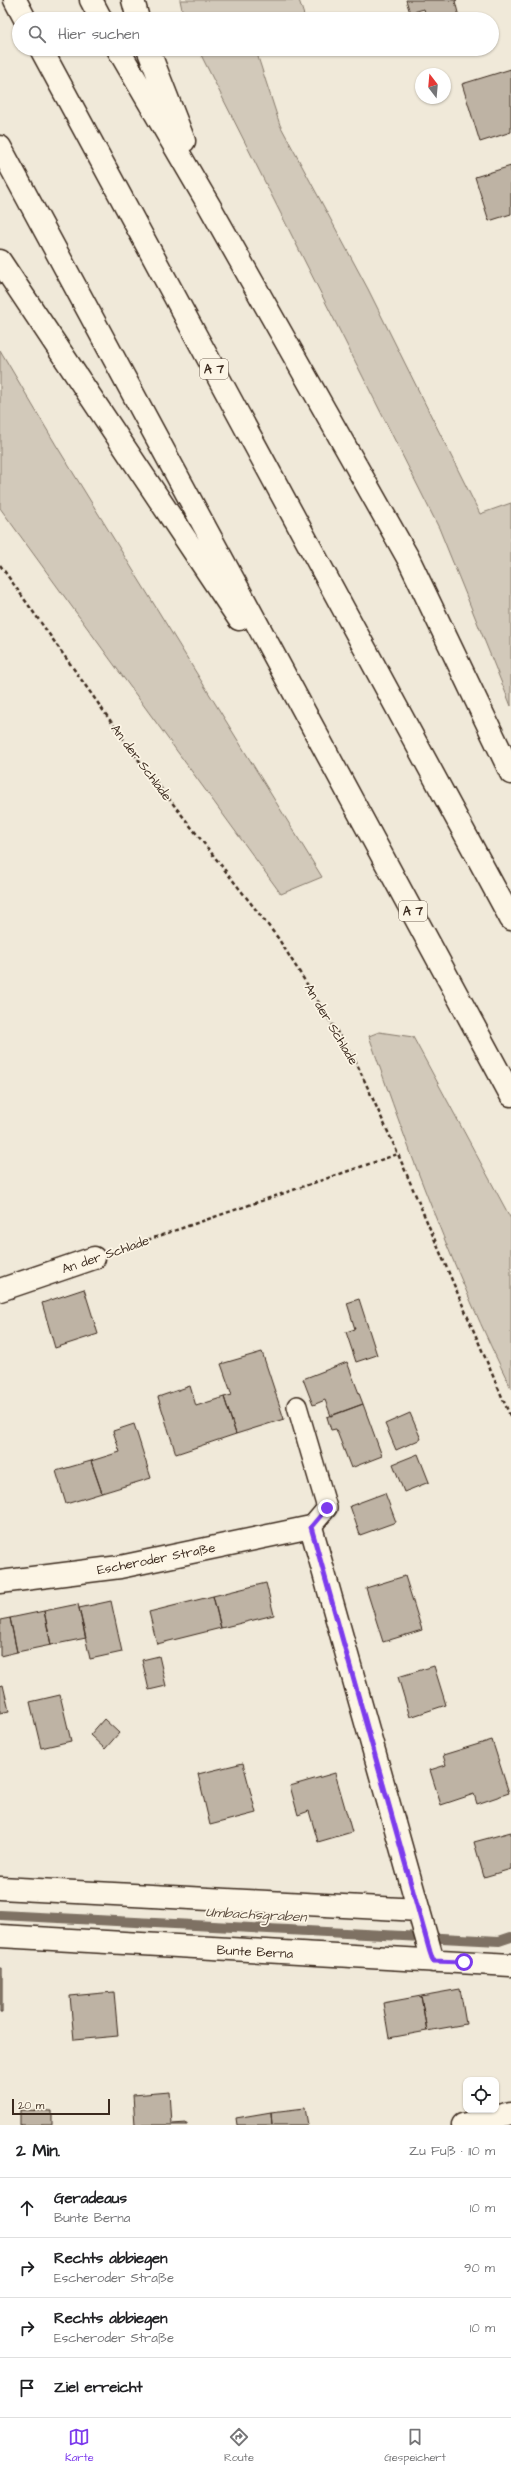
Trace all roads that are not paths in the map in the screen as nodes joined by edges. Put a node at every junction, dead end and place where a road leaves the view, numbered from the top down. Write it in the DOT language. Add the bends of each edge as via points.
graph roads {
  1 [pos="15,0"];
  2 [pos="91,0"];
  3 [pos="133,0"];
  4 [pos="21,12"];
  5 [pos="97,12"];
  6 [pos="136,12"];
  7 [pos="45,56"];
  8 [pos="122,56"];
  9 [pos="151,56"];
  10 [pos="0,147"];
  11 [pos="210,207"];
  12 [pos="0,261"];
  13 [pos="312,728"];
  14 [pos="511,773"];
  15 [pos="511,919"];
  16 [pos="511,1095"];
  17 [pos="94,1258"];
  18 [pos="0,1290"];
  19 [pos="297,1406"];
  20 [pos="311,1527"];
  21 [pos="0,1582"];
  22 [pos="0,1888"];
  23 [pos="421,1916"];
  24 [pos="0,1936"];
  25 [pos="432,1957"];
  26 [pos="511,1965"];
  27 [pos="511,2113"];
  28 [pos="463,2125"];
  1 -- 4 [label="main road"];
  2 -- 5 [label="main road"];
  3 -- 6 [label="main road"];
  7 -- 15 [label="main road, A 7"];
  8 -- 11 [label="main road"];
  9 -- 11 [label="main road"];
  10 -- 13 [label="main road, A 7"];
  11 -- 14 [label="main road" via="408,558"];
  12 -- 13 [label="main road"];
  13 -- 16 [label="main road, A 7"];
  17 -- 18 [label="main road, An der Schlade"];
  19 -- 20 [label="lane" via="327,1508"];
  20 -- 21 [label="main road, Escheroder Straße" via="120,1567"];
  20 -- 23 [label="main road"];
  22 -- 23 [label="main road"];
  23 -- 25 [label="main road"];
  24 -- 25 [label="main road, Bunte Berna"];
  25 -- 26 [label="main road, Bunte Berna"];
  27 -- 28 [label="main road"];
}
